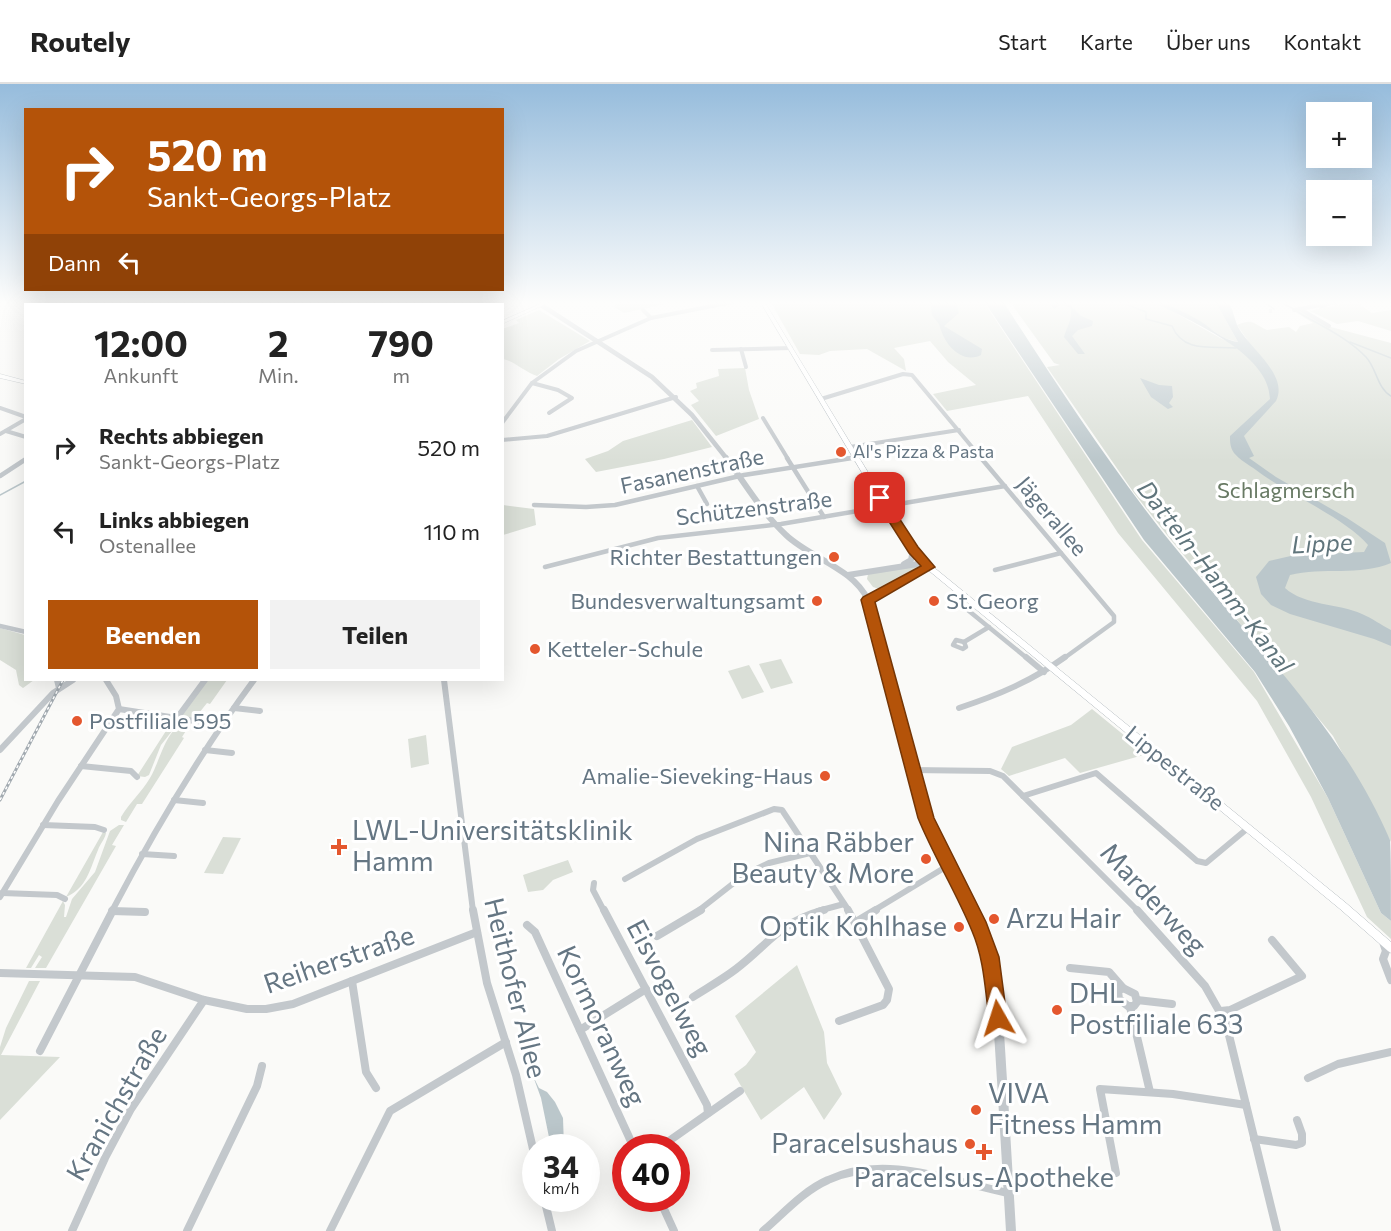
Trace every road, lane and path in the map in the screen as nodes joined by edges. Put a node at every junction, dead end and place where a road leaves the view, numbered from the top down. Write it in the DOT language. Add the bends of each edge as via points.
graph roads {
  1 [pos="572,355"];
  2 [pos="619,355"];
  3 [pos="743,355"];
  4 [pos="794,355"];
  5 [pos="746,367"];
  6 [pos="0,376"];
  7 [pos="24,382"];
  8 [pos="532,383"];
  9 [pos="676,397"];
  10 [pos="821,399"];
  11 [pos="0,408"];
  12 [pos="549,413"];
  13 [pos="24,417"];
  14 [pos="763,418"];
  15 [pos="24,419"];
  16 [pos="504,420"];
  17 [pos="959,430"];
  18 [pos="6,431"];
  19 [pos="0,434"];
  20 [pos="24,436"];
  21 [pos="504,440"];
  22 [pos="850,447"];
  23 [pos="856,458"];
  24 [pos="24,460"];
  25 [pos="793,467"];
  26 [pos="0,476"];
  27 [pos="740,476"];
  28 [pos="697,486"];
  29 [pos="1005,486"];
  30 [pos="707,504"];
  31 [pos="534,505"];
  32 [pos="885,506"];
  33 [pos="824,517"];
  34 [pos="776,524"];
  35 [pos="913,550"];
  36 [pos="1061,553"];
  37 [pos="926,565"];
  38 [pos="899,566"];
  39 [pos="545,567"];
  40 [pos="995,570"];
  41 [pos="848,575"];
  42 [pos="916,575"];
  43 [pos="938,575"];
  44 [pos="957,591"];
  45 [pos="868,600"];
  46 [pos="0,626"];
  47 [pos="989,627"];
  48 [pos="24,632"];
  49 [pos="964,642"];
  50 [pos="1048,670"];
  51 [pos="57,681"];
  52 [pos="71,681"];
  53 [pos="107,681"];
  54 [pos="204,681"];
  55 [pos="253,681"];
  56 [pos="444,681"];
  57 [pos="58,688"];
  58 [pos="234,708"];
  59 [pos="959,708"];
  60 [pos="119,709"];
  61 [pos="260,711"];
  62 [pos="177,718"];
  63 [pos="221,725"];
  64 [pos="0,750"];
  65 [pos="206,750"];
  66 [pos="232,753"];
  67 [pos="81,766"];
  68 [pos="912,770"];
  69 [pos="137,777"];
  70 [pos="1023,796"];
  71 [pos="174,800"];
  72 [pos="203,803"];
  73 [pos="43,825"];
  74 [pos="1248,828"];
  75 [pos="104,830"];
  76 [pos="810,853"];
  77 [pos="142,854"];
  78 [pos="174,856"];
  79 [pos="949,865"];
  80 [pos="625,879"];
  81 [pos="594,883"];
  82 [pos="1,895"];
  83 [pos="65,899"];
  84 [pos="844,904"];
  85 [pos="112,911"];
  86 [pos="144,912"];
  87 [pos="856,922"];
  88 [pos="527,925"];
  89 [pos="477,932"];
  90 [pos="657,936"];
  91 [pos="1272,940"];
  92 [pos="1382,940"];
  93 [pos="1391,948"];
  94 [pos="1070,968"];
  95 [pos="0,974"];
  96 [pos="78,975"];
  97 [pos="1391,980"];
  98 [pos="352,981"];
  99 [pos="1123,987"];
  100 [pos="646,988"];
  101 [pos="693,997"];
  102 [pos="204,1000"];
  103 [pos="1137,1000"];
  104 [pos="1172,1004"];
  105 [pos="1130,1007"];
  106 [pos="1221,1011"];
  107 [pos="839,1021"];
  108 [pos="580,1030"];
  109 [pos="506,1042"];
  110 [pos="40,1051"];
  111 [pos="1391,1052"];
  112 [pos="262,1066"];
  113 [pos="1308,1078"];
  114 [pos="376,1088"];
  115 [pos="740,1091"];
  116 [pos="1150,1092"];
  117 [pos="1246,1105"];
  118 [pos="708,1113"];
  119 [pos="1297,1120"];
  120 [pos="529,1134"];
  121 [pos="628,1134"];
  122 [pos="679,1134"];
  123 [pos="1254,1139"];
  124 [pos="1116,1173"];
  125 [pos="1008,1192"];
  126 [pos="547,1212"];
  127 [pos="665,1212"];
  128 [pos="72,1231"];
  129 [pos="187,1231"];
  130 [pos="330,1231"];
  131 [pos="552,1231"];
  132 [pos="674,1231"];
  133 [pos="763,1231"];
  134 [pos="1011,1231"];
  135 [pos="1276,1231"];
  1 -- 8 [label="street"];
  2 -- 9 [label="street"];
  3 -- 5 [label="street"];
  4 -- 10 [label="main road, Lippestraße"];
  6 -- 7 [label="main road"];
  8 -- 12 [label="street" via="572,398"];
  8 -- 16 [label="street"];
  9 -- 21 [label="street" via="542,438"];
  9 -- 27 [label="street"];
  10 -- 17 [label="street, Jägerallee" via="910,373"];
  10 -- 22 [label="main road, Lippestraße"];
  11 -- 13 [label="street"];
  14 -- 25 [label="street"];
  15 -- 18 [label="street"];
  17 -- 22 [label="street"];
  17 -- 29 [label="street, Jägerallee"];
  18 -- 19 [label="street"];
  18 -- 20 [label="street"];
  22 -- 23 [label="main road, Lippestraße"];
  23 -- 25 [label="street, Fasanenstraße"];
  23 -- 32 [label="main road, Lippestraße"];
  24 -- 26 [label="street"];
  25 -- 27 [label="street, Fasanenstraße"];
  25 -- 33 [label="street"];
  27 -- 28 [label="street, Fasanenstraße"];
  27 -- 34 [label="street"];
  28 -- 30 [label="street"];
  28 -- 31 [label="street, Fasanenstraße" via="612,506"];
  29 -- 32 [label="street, Schützenstraße"];
  29 -- 36 [label="street, Jägerallee"];
  32 -- 33 [label="street, Schützenstraße"];
  32 -- 35 [label="main road, Lippestraße"];
  33 -- 34 [label="street, Schützenstraße"];
  34 -- 39 [label="street, Schützenstraße" via="650,539"];
  34 -- 41 [label="street" via="802,547"];
  35 -- 37 [label="main road, Lippestraße"];
  35 -- 38 [label="street" via="911,560"];
  36 -- 40 [label="street"];
  36 -- 50 [label="street, Jägerallee" via="1115,619"];
  37 -- 38 [label="street"];
  37 -- 42 [label="street"];
  37 -- 43 [label="main road, Lippestraße"];
  38 -- 41 [label="street"];
  41 -- 45 [label="street"];
  42 -- 43 [label="street"];
  42 -- 45 [label="street"];
  43 -- 44 [label="main road, Lippestraße"];
  44 -- 47 [label="street, Lippestraße" via="964,607"];
  44 -- 50 [label="main road, Lippestraße"];
  45 -- 68 [label="street"];
  46 -- 48 [label="street"];
  47 -- 49 [label="street"];
  47 -- 50 [label="street, Lippestraße"];
  50 -- 59 [label="street" via="1010,691"];
  50 -- 74 [label="main road, Lippestraße"];
  51 -- 57 [label="street"];
  52 -- 57 [label="street"];
  53 -- 60 [label="street"];
  54 -- 62 [label="street"];
  55 -- 58 [label="street"];
  56 -- 89 [label="street, Heithofer Allee"];
  57 -- 64 [label="street"];
  58 -- 61 [label="street"];
  58 -- 63 [label="street"];
  60 -- 62 [label="street"];
  60 -- 67 [label="street"];
  62 -- 63 [label="street"];
  63 -- 65 [label="street"];
  65 -- 66 [label="street"];
  65 -- 71 [label="street"];
  67 -- 69 [label="street" via="131,771"];
  67 -- 73 [label="street"];
  68 -- 70 [label="street, Marderweg" via="990,771 1003,776"];
  68 -- 79 [label="street" via="930,828"];
  70 -- 74 [label="street" via="1096,773 1202,863"];
  70 -- 106 [label="street, Marderweg" via="1116,887 1202,981"];
  71 -- 72 [label="street"];
  71 -- 77 [label="street"];
  73 -- 75 [label="street"];
  73 -- 82 [label="street"];
  74 -- 92 [label="main road, Lippestraße"];
  76 -- 80 [label="street" via="778,809 688,842"];
  76 -- 84 [label="street"];
  76 -- 90 [label="street" via="769,863 744,875 704,908"];
  77 -- 78 [label="street"];
  77 -- 85 [label="street"];
  79 -- 87 [label="street"];
  79 -- 125 [label="street" via="982,931 993,975"];
  81 -- 100 [label="street, Eisvogelweg" via="593,890"];
  82 -- 83 [label="street" via="57,895"];
  84 -- 87 [label="street"];
  84 -- 101 [label="street" via="803,916 780,928 736,969"];
  85 -- 86 [label="street"];
  85 -- 96 [label="street"];
  87 -- 107 [label="street" via="890,994 882,1005"];
  88 -- 108 [label="street, Kormoranweg" via="535,932"];
  89 -- 98 [label="street, Reiherstraße"];
  89 -- 109 [label="street, Heithofer Allee"];
  91 -- 106 [label="street" via="1302,976"];
  92 -- 93 [label="main road, Lippestraße"];
  92 -- 97 [label="street" via="1386,951 1383,959"];
  94 -- 99 [label="street" via="1109,972"];
  95 -- 96 [label="street, Reiherstraße"];
  96 -- 102 [label="street, Reiherstraße" via="135,977"];
  96 -- 110 [label="street"];
  98 -- 102 [label="street, Reiherstraße" via="266,1010"];
  98 -- 114 [label="street" via="366,1072"];
  99 -- 103 [label="street" via="1134,992"];
  99 -- 105 [label="street" via="1118,991 1119,999"];
  100 -- 108 [label="street"];
  100 -- 118 [label="street, Eisvogelweg"];
  102 -- 128 [label="street, Kranichstraße" via="131,1109"];
  103 -- 104 [label="street"];
  103 -- 105 [label="street"];
  105 -- 116 [label="street"];
  106 -- 117 [label="street, Marderweg"];
  108 -- 121 [label="street, Kormoranweg"];
  109 -- 120 [label="street, Heithofer Allee"];
  109 -- 130 [label="street" via="390,1111"];
  111 -- 113 [label="street" via="1338,1064"];
  112 -- 129 [label="street" via="257,1086"];
  115 -- 118 [label="street"];
  116 -- 117 [label="street"];
  116 -- 124 [label="street" via="1100,1089"];
  117 -- 123 [label="street, Marderweg"];
  118 -- 122 [label="street"];
  119 -- 123 [label="street" via="1302,1143"];
  123 -- 135 [label="street, Marderweg"];
  125 -- 133 [label="street" via="894,1170 848,1172 827,1180"];
  125 -- 134 [label="street"];
  126 -- 131 [label="street"];
  127 -- 132 [label="street"];
}
